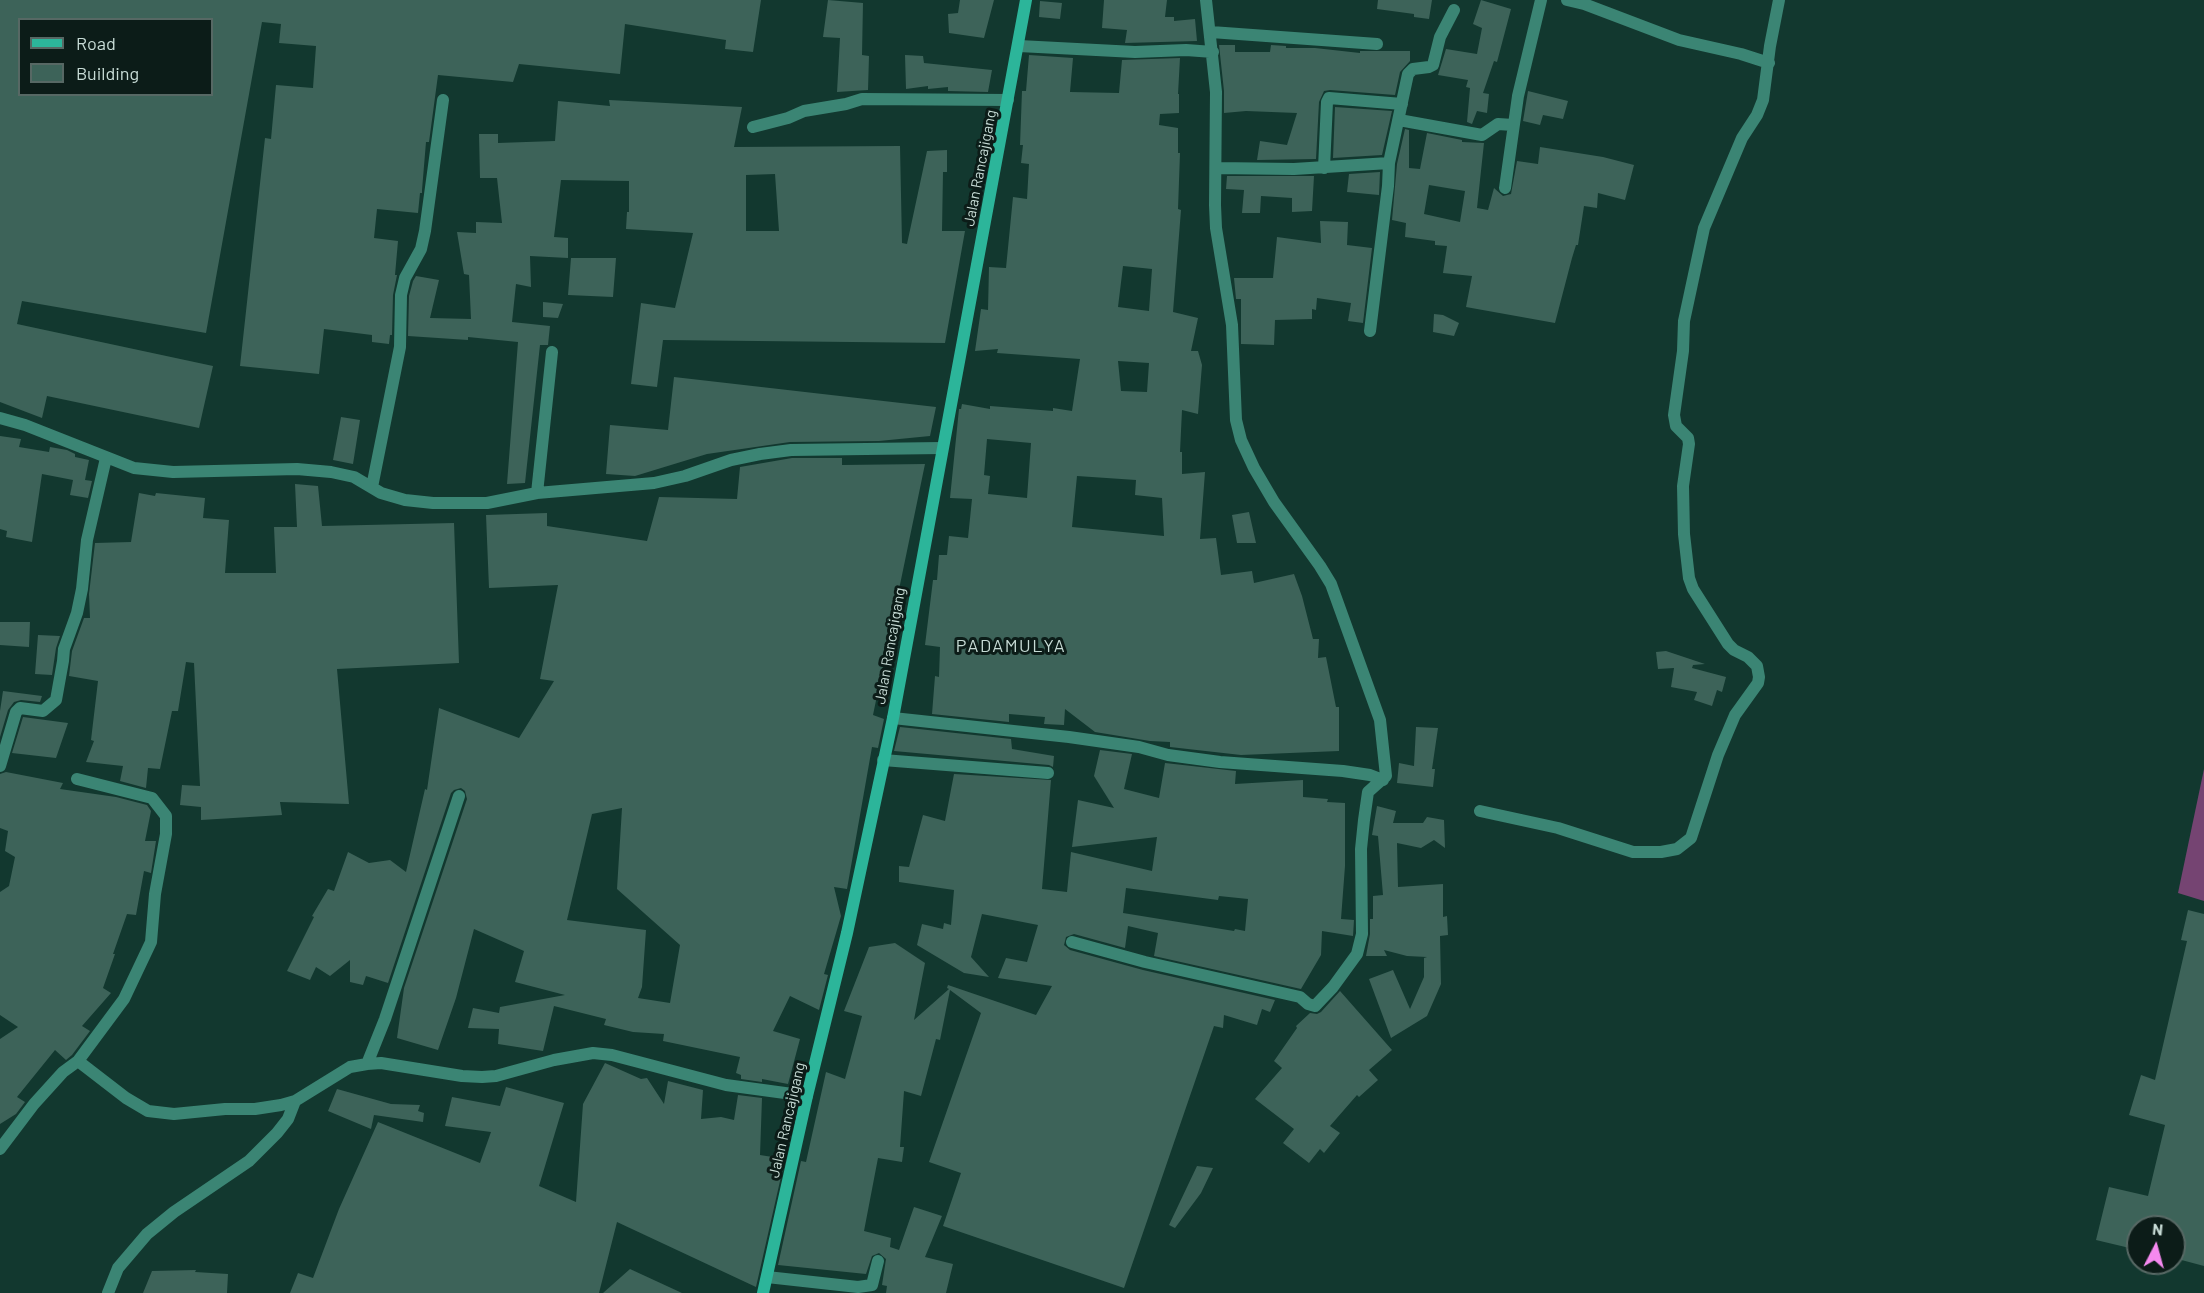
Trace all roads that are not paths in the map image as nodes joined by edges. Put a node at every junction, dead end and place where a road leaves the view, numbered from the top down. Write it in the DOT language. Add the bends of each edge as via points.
graph roads {
  1 [pos="1026,0"];
  2 [pos="1206,0"];
  3 [pos="1541,0"];
  4 [pos="1568,0"];
  5 [pos="1779,0"];
  6 [pos="1454,10"];
  7 [pos="1210,32"];
  8 [pos="1377,44"];
  9 [pos="1018,46"];
  10 [pos="1213,52"];
  11 [pos="1768,63"];
  12 [pos="443,100"];
  13 [pos="1008,100"];
  14 [pos="1402,104"];
  15 [pos="1399,120"];
  16 [pos="1513,125"];
  17 [pos="753,127"];
  18 [pos="1389,163"];
  19 [pos="1216,168"];
  20 [pos="1324,168"];
  21 [pos="1505,188"];
  22 [pos="1370,332"];
  23 [pos="552,352"];
  24 [pos="0,418"];
  25 [pos="941,448"];
  26 [pos="106,458"];
  27 [pos="372,487"];
  28 [pos="537,493"];
  29 [pos="892,718"];
  30 [pos="883,760"];
  31 [pos="0,766"];
  32 [pos="1048,773"];
  33 [pos="77,779"];
  34 [pos="1383,780"];
  35 [pos="459,796"];
  36 [pos="1480,811"];
  37 [pos="1072,942"];
  38 [pos="78,1061"];
  39 [pos="367,1064"];
  40 [pos="807,1096"];
  41 [pos="295,1101"];
  42 [pos="0,1149"];
  43 [pos="878,1261"];
  44 [pos="767,1277"];
  45 [pos="872,1289"];
  46 [pos="108,1293"];
  47 [pos="764,1293"];
  1 -- 9 [label="main road, Jalan Rancajigang"];
  2 -- 7 [label="street"];
  3 -- 16 [label="street"];
  4 -- 11 [label="street" via="1679,40"];
  5 -- 11 [label="street"];
  6 -- 14 [label="street" via="1440,37 1433,64 1408,74"];
  7 -- 8 [label="street"];
  7 -- 10 [label="street"];
  9 -- 10 [label="street"];
  9 -- 13 [label="main road, Jalan Rancajigang"];
  10 -- 19 [label="street"];
  11 -- 36 [label="street" via="1763,100 1742,138 1704,228 1684,321 1674,421 1689,444 1683,486 1689,578 1728,644 1753,661 1759,672 1758,683 1735,715 1690,838 1677,849 1633,852 1582,834"];
  12 -- 27 [label="street" via="425,231 401,295 400,347"];
  13 -- 17 [label="street" via="862,99"];
  13 -- 25 [label="main road, Jalan Rancajigang"];
  14 -- 15 [label="street"];
  14 -- 20 [label="street" via="1329,98"];
  15 -- 16 [label="street" via="1482,135 1498,124"];
  15 -- 18 [label="street"];
  16 -- 21 [label="street"];
  18 -- 20 [label="street"];
  18 -- 22 [label="street"];
  19 -- 20 [label="street"];
  19 -- 34 [label="street" via="1216,228 1230,307 1236,420 1241,440 1274,502 1331,584 1380,720 1386,776"];
  23 -- 28 [label="street"];
  24 -- 26 [label="street"];
  25 -- 28 [label="street" via="770,453 654,483"];
  25 -- 29 [label="main road, Jalan Rancajigang"];
  26 -- 27 [label="street" via="134,468 173,472 331,472 354,477"];
  26 -- 31 [label="street" via="87,540 82,589 64,649 56,700 43,711 20,708 16,712"];
  27 -- 28 [label="street" via="405,500 433,503 487,503"];
  29 -- 30 [label="main road, Jalan Rancajigang"];
  29 -- 34 [label="street" via="1069,737 1220,762 1343,771"];
  30 -- 32 [label="street"];
  30 -- 40 [label="main road, Jalan Rancajigang" via="847,933"];
  33 -- 38 [label="street" via="152,798 167,822 151,942 124,999"];
  34 -- 37 [label="street" via="1368,792 1361,849 1362,919 1357,954 1315,1006 1304,1000"];
  35 -- 39 [label="street"];
  38 -- 41 [label="street" via="140,1107 162,1114 255,1109"];
  38 -- 42 [label="street" via="34,1104"];
  39 -- 40 [label="street" via="482,1077 593,1053 726,1084"];
  39 -- 41 [label="street" via="351,1067"];
  40 -- 44 [label="main road, Jalan Rancajigang"];
  41 -- 46 [label="street" via="278,1133 249,1161 147,1233 118,1268"];
  43 -- 45 [label="street"];
  44 -- 45 [label="street"];
  44 -- 47 [label="main road, Jalan Rancajigang"];
}
